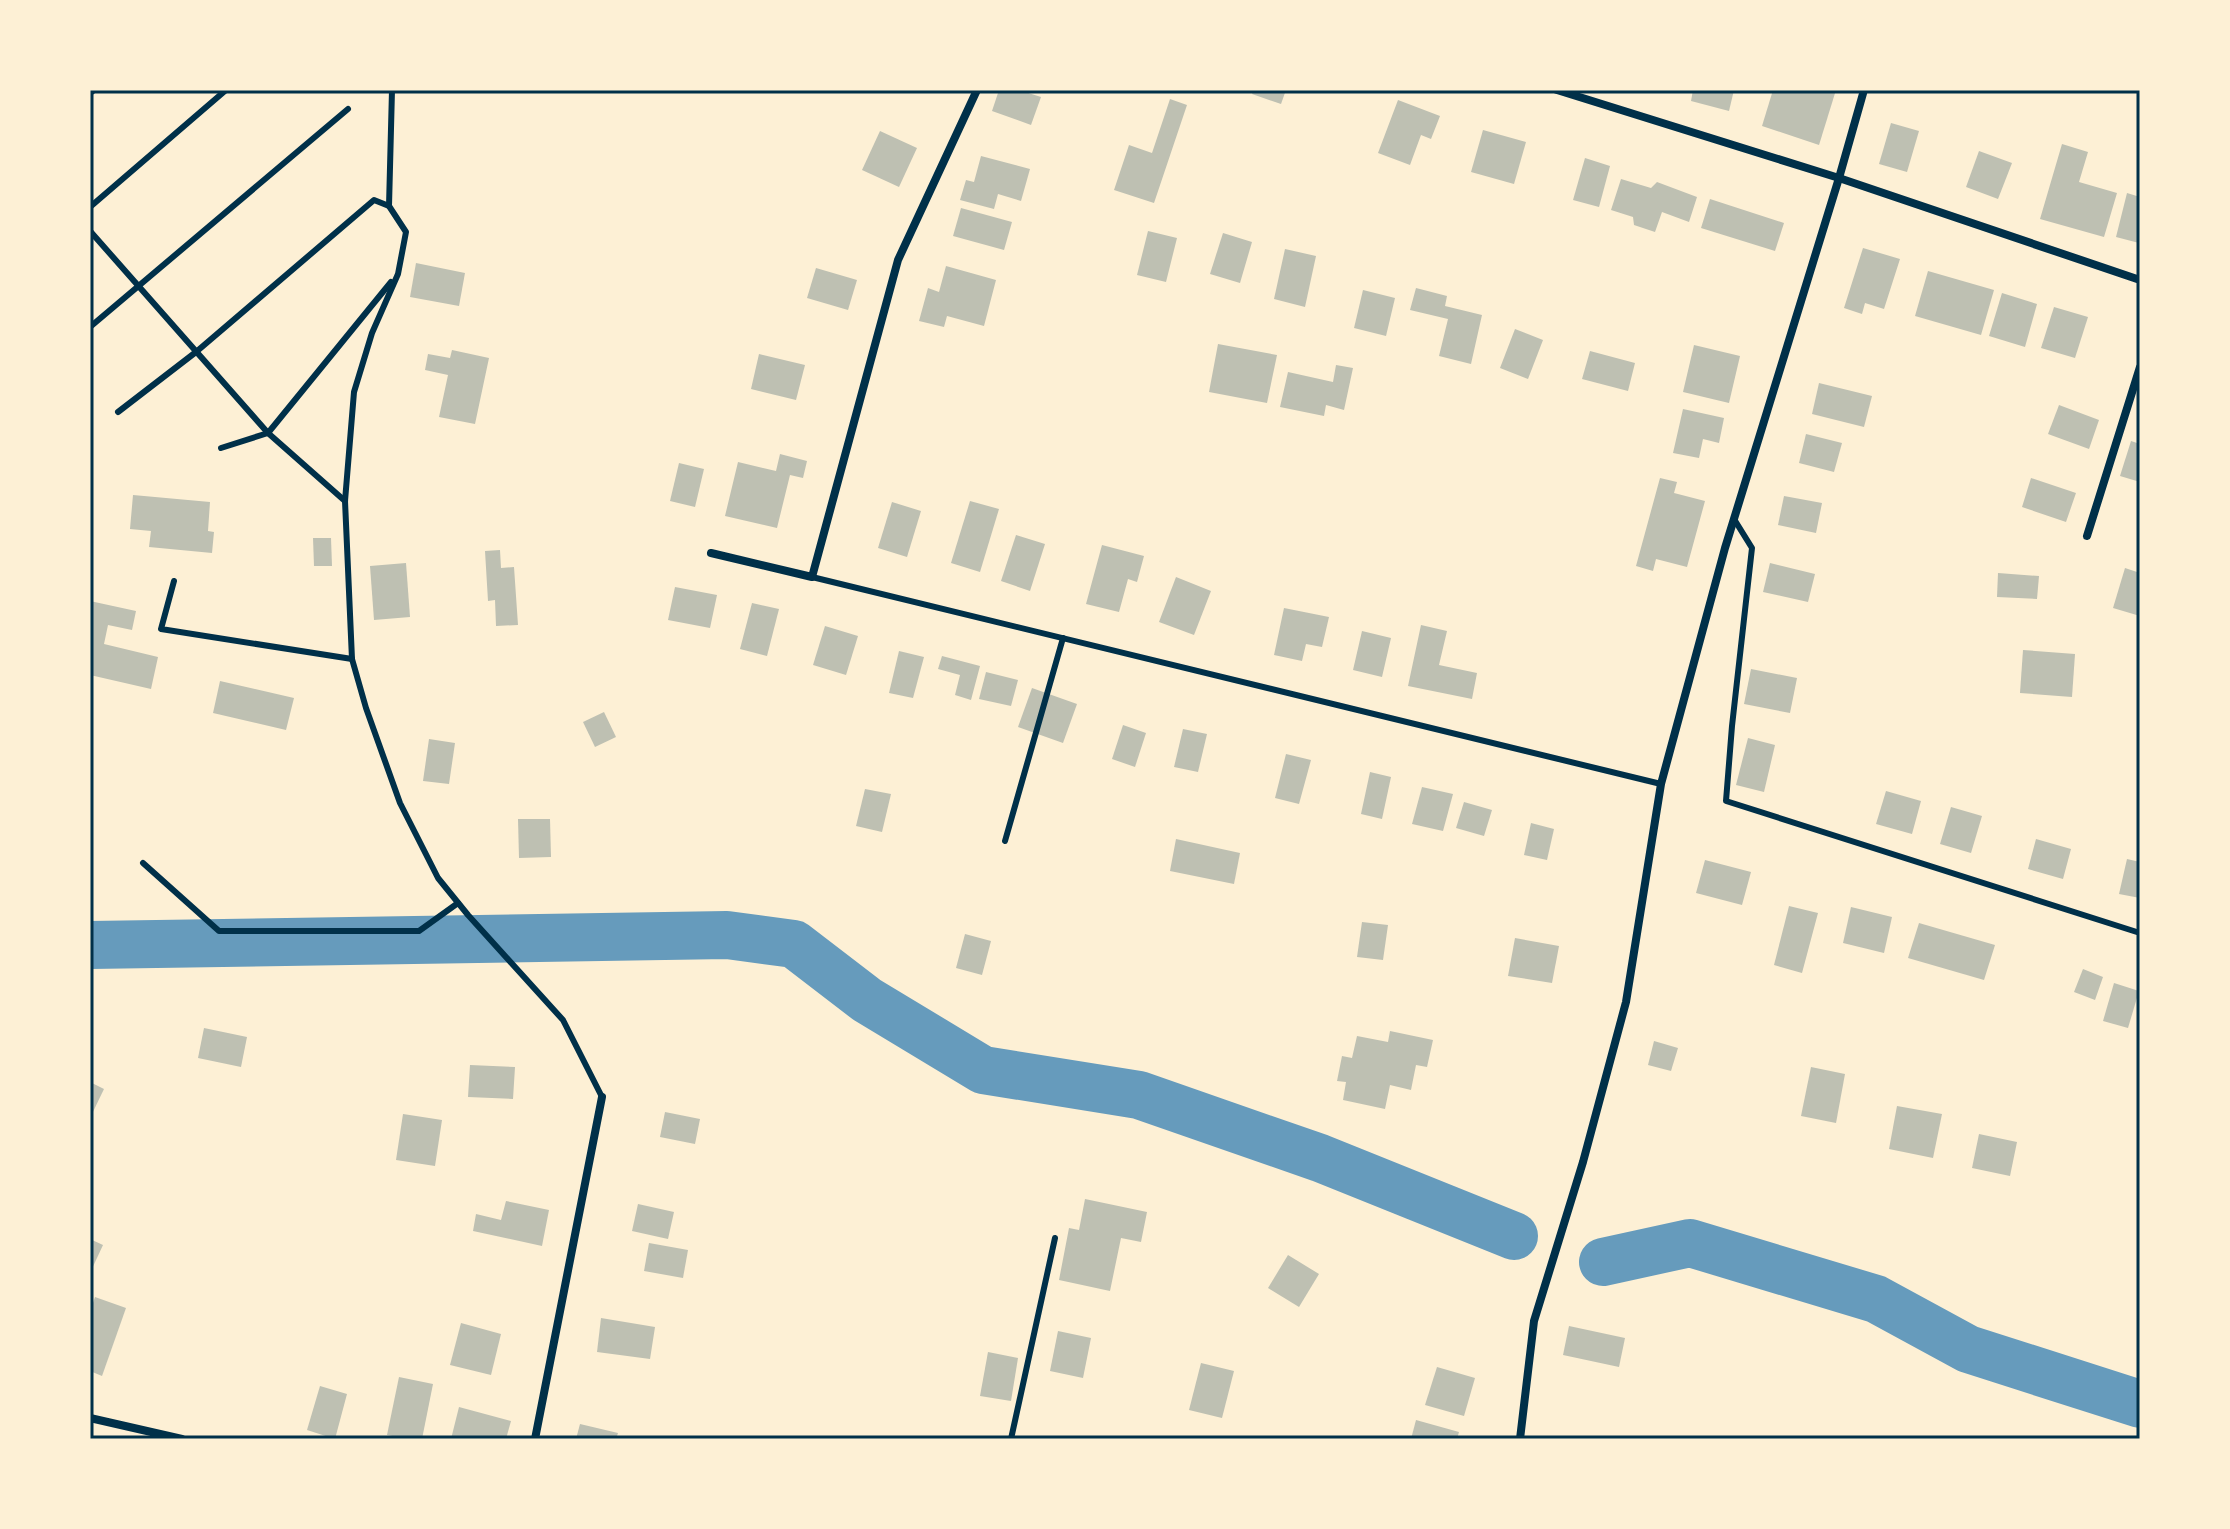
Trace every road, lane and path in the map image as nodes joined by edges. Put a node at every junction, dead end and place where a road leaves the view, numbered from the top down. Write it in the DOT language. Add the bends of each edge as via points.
graph roads {
  1 [pos="226,90"];
  2 [pos="392,90"];
  3 [pos="977,90"];
  4 [pos="1557,90"];
  5 [pos="1864,90"];
  6 [pos="348,109"];
  7 [pos="1839,178"];
  8 [pos="389,206"];
  9 [pos="90,207"];
  10 [pos="90,231"];
  11 [pos="398,274"];
  12 [pos="2140,280"];
  13 [pos="137,285"];
  14 [pos="90,327"];
  15 [pos="196,352"];
  16 [pos="2140,367"];
  17 [pos="118,412"];
  18 [pos="268,433"];
  19 [pos="221,448"];
  20 [pos="345,501"];
  21 [pos="1734,519"];
  22 [pos="2087,536"];
  23 [pos="711,553"];
  24 [pos="812,577"];
  25 [pos="174,581"];
  26 [pos="1063,638"];
  27 [pos="352,659"];
  28 [pos="1661,784"];
  29 [pos="1005,841"];
  30 [pos="143,863"];
  31 [pos="458,903"];
  32 [pos="2140,933"];
  33 [pos="602,1097"];
  34 [pos="1055,1238"];
  35 [pos="90,1418"];
  36 [pos="182,1439"];
  37 [pos="535,1439"];
  38 [pos="1011,1439"];
  39 [pos="1520,1439"];
  1 -- 9 [label="lane"];
  2 -- 8 [label="lane"];
  3 -- 24 [label="street" via="898,260"];
  4 -- 7 [label="street"];
  5 -- 7 [label="street"];
  6 -- 13 [label="lane"];
  7 -- 12 [label="street"];
  7 -- 21 [label="street"];
  8 -- 11 [label="lane" via="406,232"];
  8 -- 15 [label="lane" via="374,200"];
  10 -- 13 [label="lane"];
  11 -- 18 [label="lane"];
  11 -- 20 [label="lane" via="354,392"];
  13 -- 14 [label="lane"];
  13 -- 15 [label="lane"];
  15 -- 17 [label="lane"];
  15 -- 18 [label="lane"];
  16 -- 22 [label="street"];
  18 -- 19 [label="lane"];
  18 -- 20 [label="lane"];
  20 -- 27 [label="lane"];
  21 -- 28 [label="street"];
  21 -- 32 [label="lane" via="1752,548 1726,801"];
  23 -- 24 [label="street"];
  24 -- 26 [label="lane"];
  25 -- 27 [label="lane" via="161,629"];
  26 -- 28 [label="lane"];
  26 -- 29 [label="lane"];
  27 -- 31 [label="lane" via="400,803 438,878"];
  28 -- 39 [label="street" via="1626,1002 1534,1321"];
  30 -- 31 [label="lane" via="219,931 419,931"];
  31 -- 33 [label="lane" via="563,1020"];
  33 -- 37 [label="street"];
  34 -- 38 [label="lane"];
  35 -- 36 [label="street"];
}
